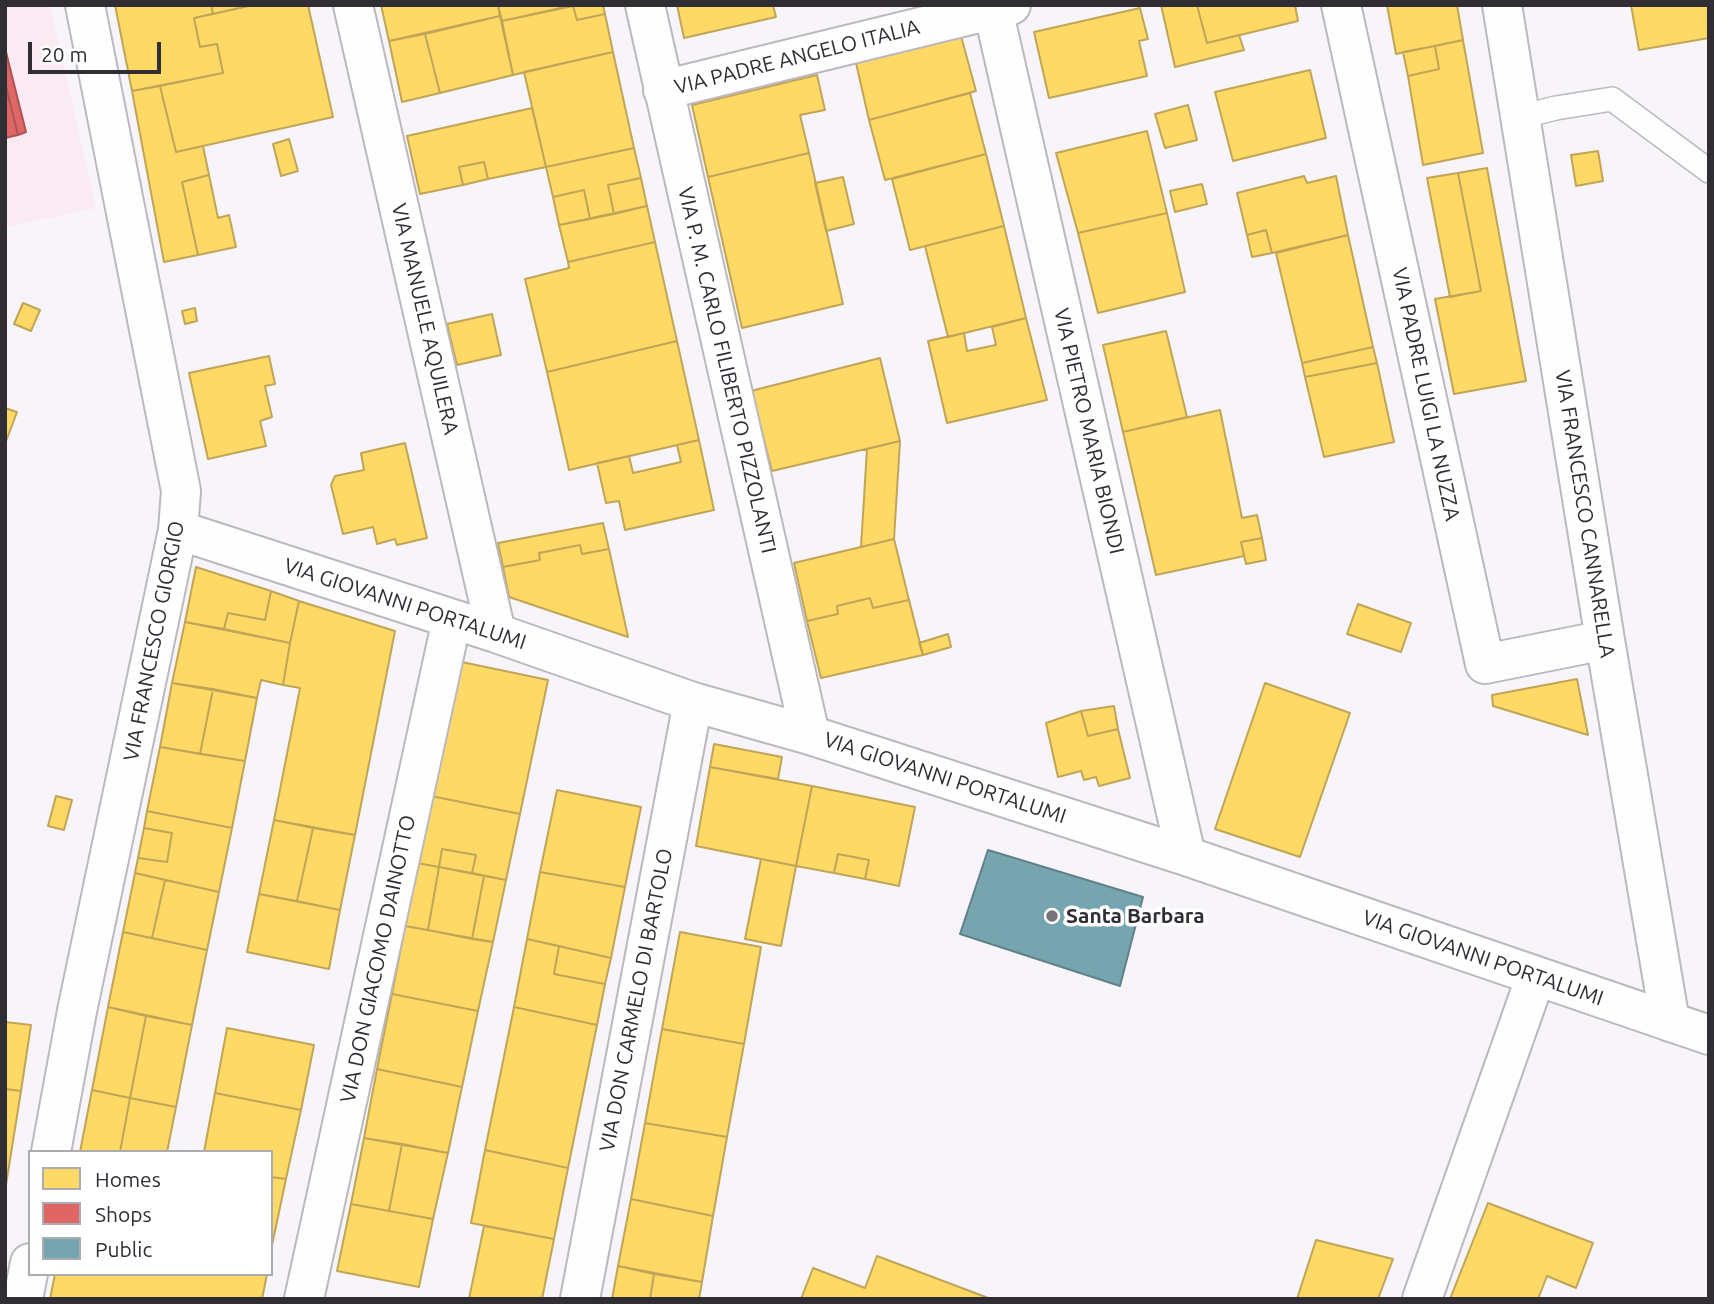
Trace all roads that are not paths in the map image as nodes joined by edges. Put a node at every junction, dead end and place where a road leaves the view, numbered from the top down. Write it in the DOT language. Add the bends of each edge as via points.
graph roads {
  1 [pos="85,5"];
  2 [pos="353,5"];
  3 [pos="645,5"];
  4 [pos="1342,5"];
  5 [pos="1502,5"];
  6 [pos="999,7"];
  7 [pos="663,90"];
  8 [pos="1520,117"];
  9 [pos="1709,171"];
  10 [pos="178,530"];
  11 [pos="452,619"];
  12 [pos="496,633"];
  13 [pos="1605,640"];
  14 [pos="693,702"];
  15 [pos="810,735"];
  16 [pos="1185,856"];
  17 [pos="1536,976"];
  18 [pos="1670,1022"];
  19 [pos="1709,1035"];
  20 [pos="51,1150"];
  21 [pos="28,1273"];
  22 [pos="23,1299"];
  23 [pos="304,1299"];
  24 [pos="580,1299"];
  25 [pos="1422,1299"];
  1 -- 10 [label="street, VIA FRANCESCO GIORGIO" via="181,491"];
  2 -- 12 [label="street, VIA MANUELE AQUILERA"];
  3 -- 7 [label="street, VIA P. M. CARLO FILIBERTO PIZZOLANTI"];
  4 -- 13 [label="street, VIA PADRE LUIGI LA NUZZA" via="1485,664"];
  5 -- 8 [label="street, VIA FRANCESCO CANNARELLA"];
  6 -- 7 [label="street, VIA PADRE ANGELO ITALIA"];
  6 -- 16 [label="street, VIA PIETRO MARIA BIONDI"];
  7 -- 15 [label="street, VIA P. M. CARLO FILIBERTO PIZZOLANTI"];
  8 -- 9 [label="lane" via="1612,99"];
  8 -- 13 [label="street, VIA FRANCESCO CANNARELLA"];
  10 -- 11 [label="street, VIA GIOVANNI PORTALUMI"];
  10 -- 20 [label="street, VIA FRANCESCO GIORGIO"];
  11 -- 12 [label="street, VIA GIOVANNI PORTALUMI"];
  11 -- 23 [label="street, VIA DON GIACOMO DAINOTTO"];
  12 -- 14 [label="street, VIA GIOVANNI PORTALUMI"];
  13 -- 18 [label="street, VIA FRANCESCO CANNARELLA"];
  14 -- 15 [label="street, VIA GIOVANNI PORTALUMI"];
  14 -- 24 [label="street, VIA DON CARMELO DI BARTOLO"];
  15 -- 16 [label="street, VIA GIOVANNI PORTALUMI"];
  16 -- 17 [label="street, VIA GIOVANNI PORTALUMI"];
  17 -- 18 [label="street, VIA GIOVANNI PORTALUMI"];
  17 -- 25 [label="street"];
  18 -- 19 [label="street, VIA GIOVANNI PORTALUMI"];
  21 -- 22 [label="street"];
}
